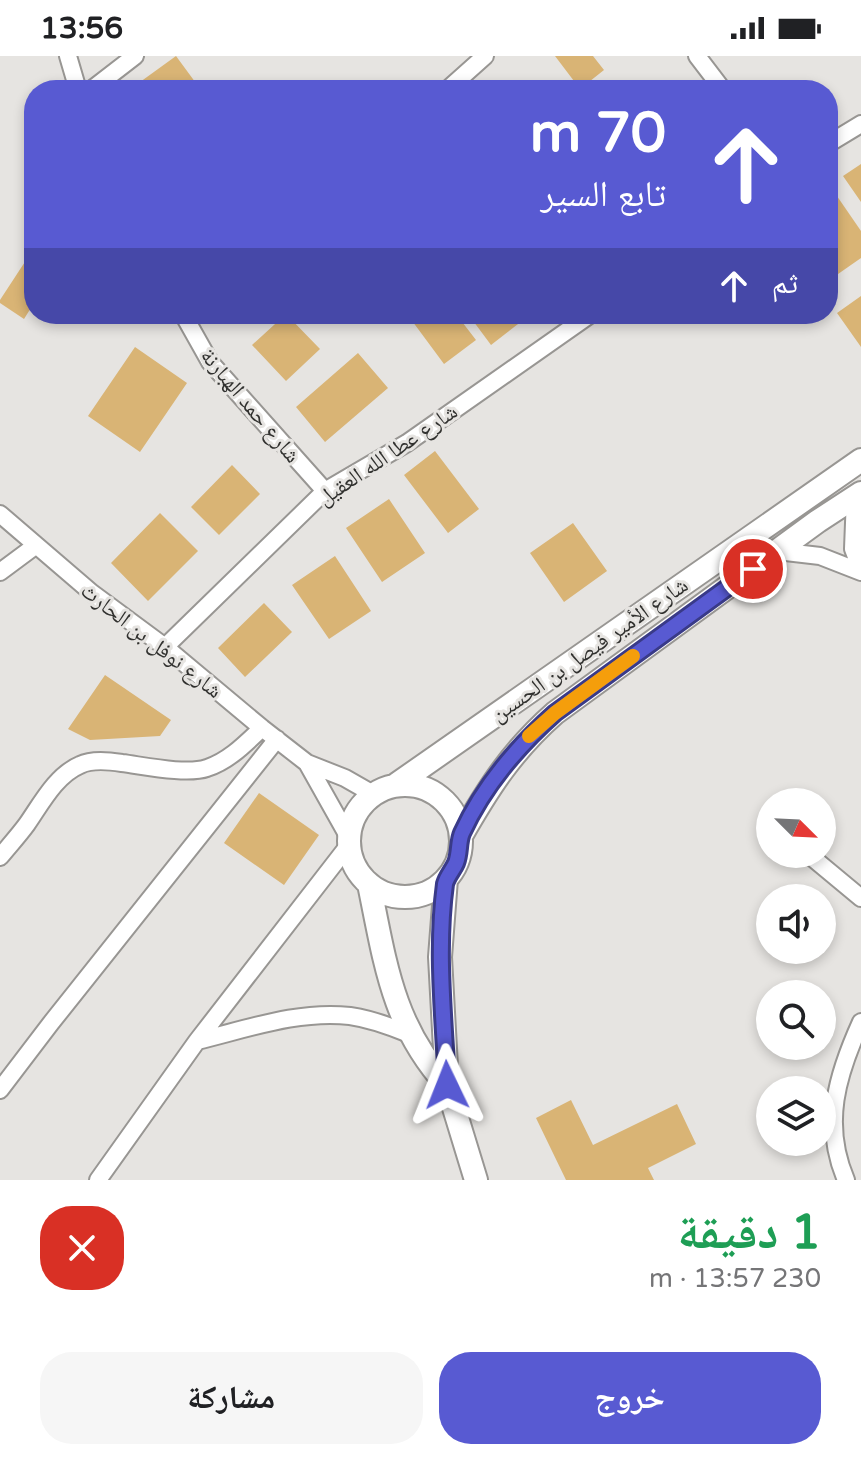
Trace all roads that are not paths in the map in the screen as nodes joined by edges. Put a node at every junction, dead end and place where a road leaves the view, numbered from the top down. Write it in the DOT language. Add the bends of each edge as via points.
graph roads {
  1 [pos="68,56"];
  2 [pos="135,56"];
  3 [pos="485,56"];
  4 [pos="697,56"];
  5 [pos="75,80"];
  6 [pos="104,80"];
  7 [pos="458,80"];
  8 [pos="715,80"];
  9 [pos="861,124"];
  10 [pos="838,138"];
  11 [pos="189,324"];
  12 [pos="577,324"];
  13 [pos="861,460"];
  14 [pos="325,491"];
  15 [pos="858,495"];
  16 [pos="0,514"];
  17 [pos="35,546"];
  18 [pos="777,551"];
  19 [pos="861,571"];
  20 [pos="0,572"];
  21 [pos="165,647"];
  22 [pos="262,728"];
  23 [pos="277,739"];
  24 [pos="307,763"];
  25 [pos="397,784"];
  26 [pos="373,794"];
  27 [pos="461,836"];
  28 [pos="348,841"];
  29 [pos="0,857"];
  30 [pos="825,868"];
  31 [pos="446,879"];
  32 [pos="369,884"];
  33 [pos="861,898"];
  34 [pos="861,1022"];
  35 [pos="409,1034"];
  36 [pos="197,1041"];
  37 [pos="447,1085"];
  38 [pos="0,1090"];
  39 [pos="470,1176"];
  40 [pos="98,1180"];
  41 [pos="846,1180"];
  1 -- 5 [label="street"];
  2 -- 6 [label="street"];
  3 -- 7 [label="street"];
  4 -- 8 [label="street"];
  9 -- 10 [label="street"];
  11 -- 14 [label="street, شارع حمد الهبارنة" via="210,362"];
  12 -- 14 [label="street, شارع عطا الله العقيل" via="407,443"];
  13 -- 25 [label="street, شارع الأمير فيصل بن الحسين"];
  14 -- 21 [label="street, شارع عطا الله العقيل"];
  15 -- 18 [label="street, شارع الأمير فيصل بن الحسين"];
  15 -- 19 [label="street" via="853,549"];
  16 -- 17 [label="street, شارع نوفل بن الحارث"];
  17 -- 20 [label="street"];
  17 -- 21 [label="street, شارع نوفل بن الحارث"];
  18 -- 19 [label="street" via="820,556"];
  18 -- 27 [label="street, شارع الأمير فيصل بن الحسين" via="530,735 486,791"];
  21 -- 22 [label="street, شارع نوفل بن الحارث"];
  22 -- 23 [label="street, شارع نوفل بن الحارث"];
  22 -- 29 [label="street" via="218,763 193,771 108,761 80,764 49,792"];
  23 -- 24 [label="street, شارع نوفل بن الحارث"];
  23 -- 38 [label="street"];
  24 -- 26 [label="street, شارع نوفل بن الحارث"];
  24 -- 28 [label="street, شارع نوفل بن الحارث"];
  25 -- 26 [label="street"];
  25 -- 27 [label="street" via="412,784 440,796 458,821"];
  26 -- 28 [label="street" via="356,812"];
  27 -- 31 [label="street" via="455,866"];
  28 -- 32 [label="street" via="355,867"];
  28 -- 36 [label="street"];
  30 -- 33 [label="street"];
  31 -- 32 [label="street" via="414,896 390,895"];
  31 -- 37 [label="street" via="440,957"];
  32 -- 35 [label="street" via="390,986"];
  34 -- 41 [label="street" via="835,1100 832,1133"];
  35 -- 36 [label="street" via="352,1016 321,1015"];
  35 -- 37 [label="street"];
  36 -- 40 [label="street"];
  37 -- 39 [label="street"];
}
